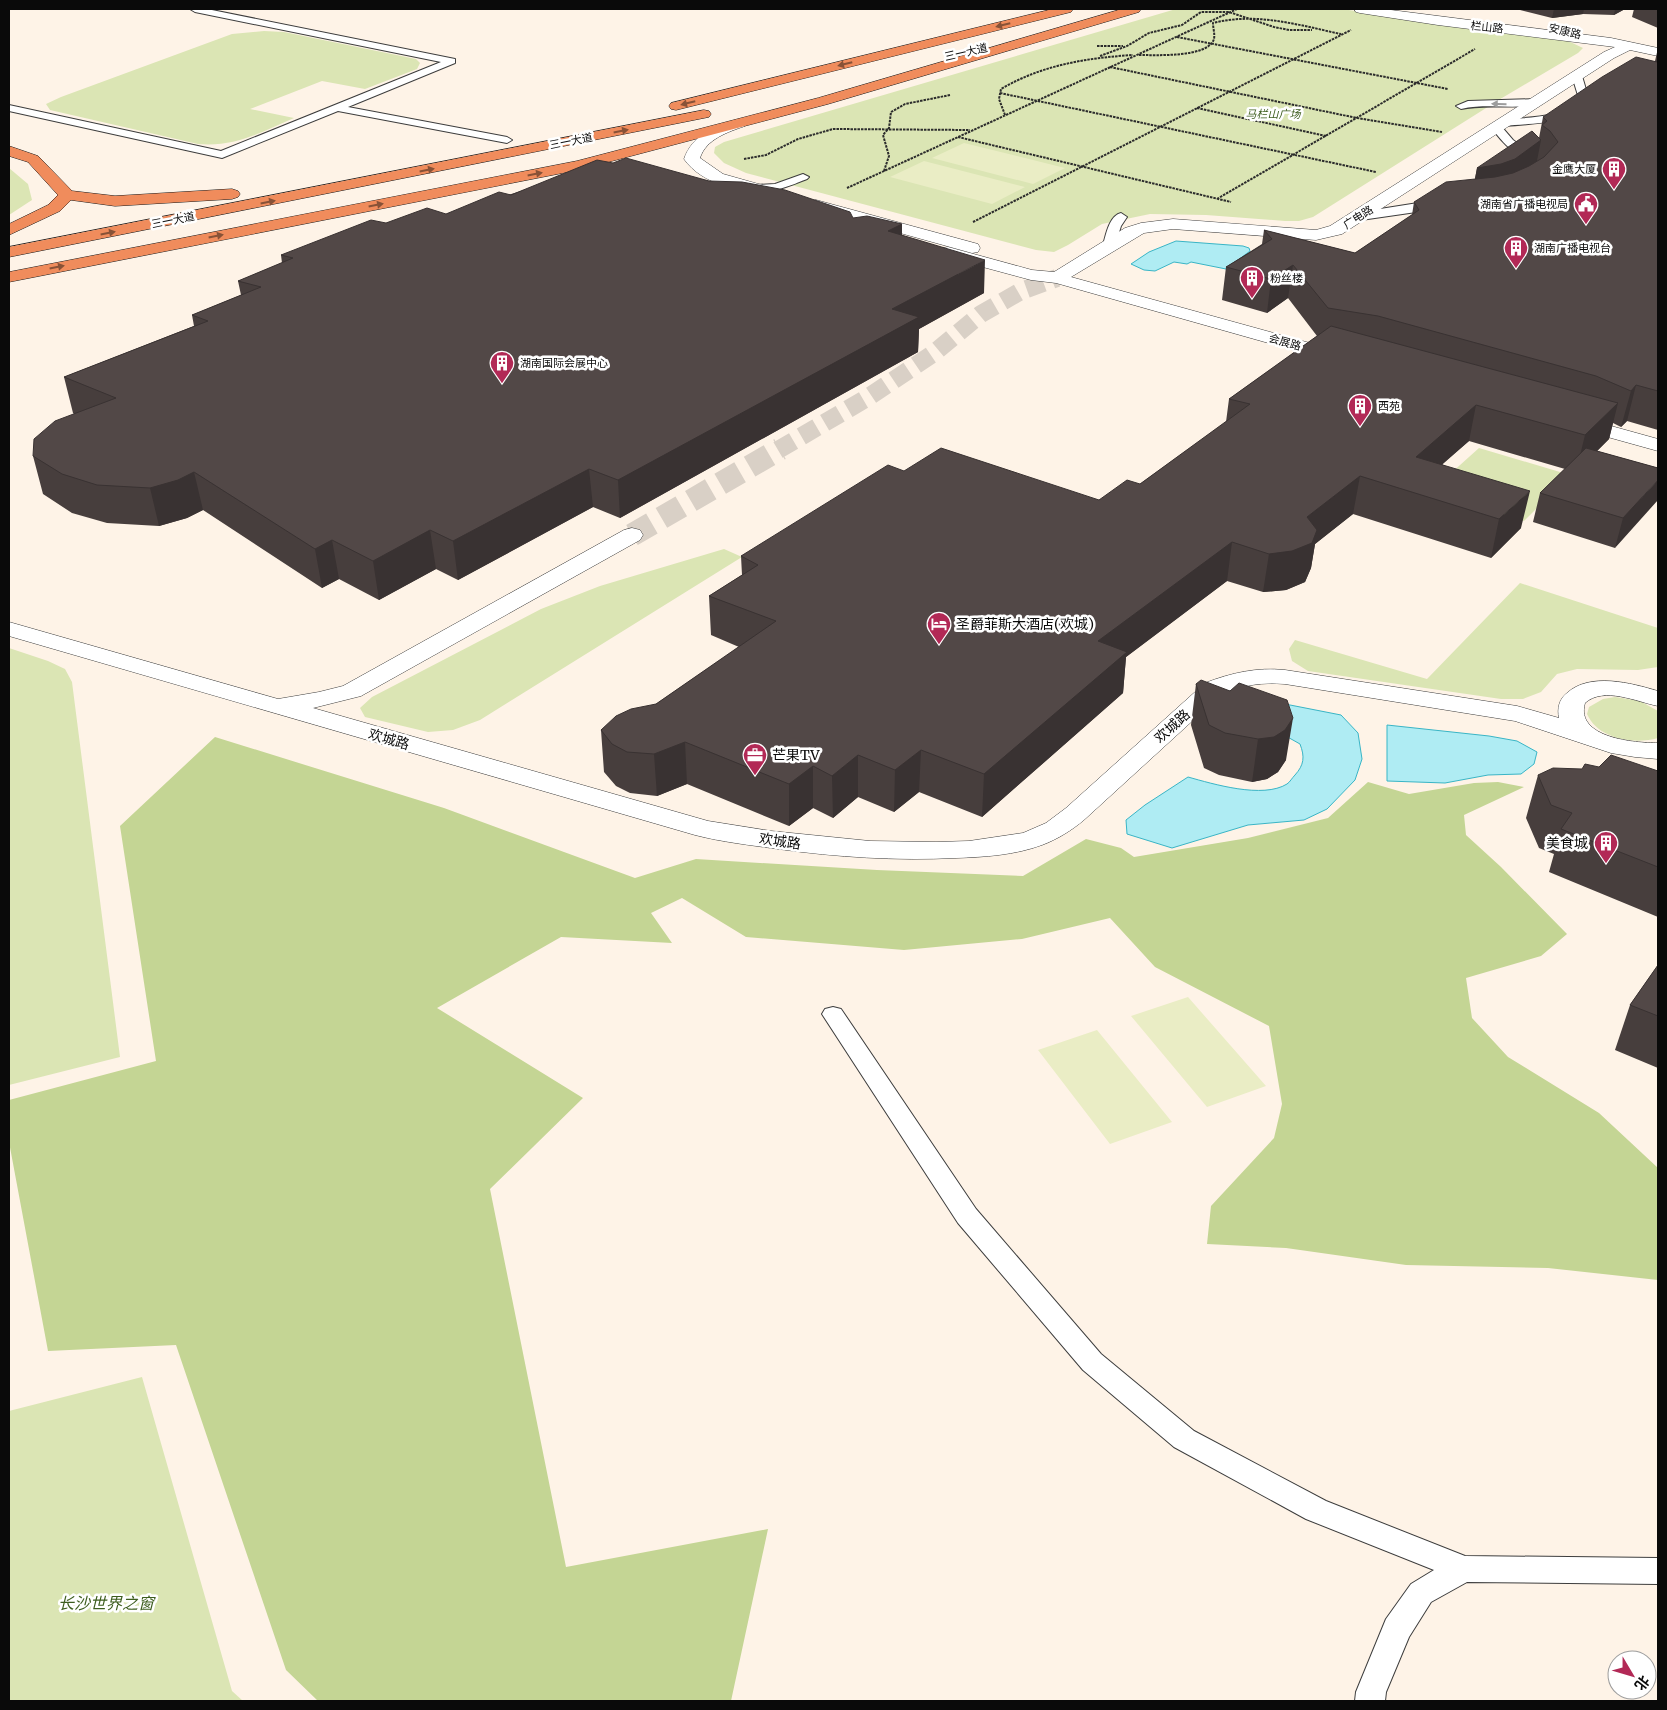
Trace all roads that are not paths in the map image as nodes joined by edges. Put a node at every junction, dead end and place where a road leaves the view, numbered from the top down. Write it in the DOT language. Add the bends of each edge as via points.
graph roads {
  1 [pos="195,9"];
  2 [pos="1054,9"];
  3 [pos="1067,9"];
  4 [pos="1128,9"];
  5 [pos="1135,9"];
  6 [pos="1360,9"];
  7 [pos="1385,9"];
  8 [pos="1427,12"];
  9 [pos="1474,12"];
  10 [pos="1026,20"];
  11 [pos="1454,27"];
  12 [pos="1621,44"];
  13 [pos="1658,52"];
  14 [pos="1578,76"];
  15 [pos="815,88"];
  16 [pos="1537,102"];
  17 [pos="1462,106"];
  18 [pos="9,108"];
  19 [pos="337,108"];
  20 [pos="720,110"];
  21 [pos="740,123"];
  22 [pos="1500,125"];
  23 [pos="507,140"];
  24 [pos="9,150"];
  25 [pos="578,166"];
  26 [pos="640,166"];
  27 [pos="1543,172"];
  28 [pos="694,180"];
  29 [pos="756,188"];
  30 [pos="232,194"];
  31 [pos="67,195"];
  32 [pos="796,202"];
  33 [pos="1451,206"];
  34 [pos="1361,216"];
  35 [pos="1121,217"];
  36 [pos="9,230"];
  37 [pos="887,233"];
  38 [pos="9,238"];
  39 [pos="1109,246"];
  40 [pos="9,252"];
  41 [pos="9,277"];
  42 [pos="1057,278"];
  43 [pos="1351,356"];
  44 [pos="1559,414"];
  45 [pos="1658,445"];
  46 [pos="632,535"];
  47 [pos="9,629"];
  48 [pos="1658,682"];
  49 [pos="1588,693"];
  50 [pos="1658,699"];
  51 [pos="268,704"];
  52 [pos="1518,714"];
  53 [pos="1596,740"];
  54 [pos="1653,752"];
  55 [pos="833,1014"];
  56 [pos="1464,1569"];
  57 [pos="1658,1571"];
  58 [pos="1370,1701"];
  1 -- 19 [label="lane" via="452,61"];
  2 -- 10 [label="street"];
  3 -- 10 [label="highway, 三一大道"];
  4 -- 15 [label="highway, 三一大道"];
  5 -- 21 [label="highway"];
  6 -- 11 [label="street, 栏山路" via="1438,21"];
  7 -- 8 [label="street"];
  8 -- 9 [label="street" via="1453,15"];
  10 -- 23 [label="highway, 三一大道, one-way" via="671,108"];
  11 -- 12 [label="street, 栏山路"];
  11 -- 12 [label="street, 安康路" via="1503,16"];
  12 -- 13 [label="street, 安康路"];
  12 -- 14 [label="street, 广电路"];
  14 -- 16 [label="street, 广电路"];
  14 -- 22 [label="lane" via="1585,102 1574,111"];
  16 -- 17 [label="lane, one-way"];
  16 -- 22 [label="street, 广电路"];
  18 -- 19 [label="lane" via="222,155"];
  19 -- 23 [label="lane"];
  40 -- 20 [label="highway, 三一大道, one-way"];
  21 -- 25 [label="highway"];
  21 -- 29 [label="street, 会展路" via="704,140 692,159 715,176"];
  22 -- 27 [label="lane" via="1505,140 1540,164"];
  22 -- 34 [label="street, 广电路"];
  23 -- 30 [label="highway, 三一大道"];
  24 -- 31 [label="highway" via="33,159"];
  25 -- 26 [label="street" via="613,163"];
  41 -- 25 [label="highway, one-way"];
  28 -- 32 [label="street, 会展路"];
  29 -- 32 [label="street, 会展路"];
  29 -- 32 [label="lane" via="777,187 806,178 787,189 785,194"];
  30 -- 31 [label="highway" via="115,201"];
  30 -- 38 [label="highway, 三一大道"];
  31 -- 36 [label="highway" via="54,208"];
  32 -- 37 [label="street, 会展路"];
  33 -- 34 [label="lane" via="1418,207"];
  34 -- 39 [label="street, 广电路" via="1336,230 1316,235 1173,224 1142,228"];
  35 -- 39 [label="lane" via="1116,221"];
  37 -- 42 [label="street, 会展路" via="1031,275"];
  37 -- 42 [label="street, 会展路" via="939,239 1045,269"];
  39 -- 42 [label="street, 广电路"];
  42 -- 43 [label="street, 会展路" via="1306,348"];
  44 -- 45 [label="street"];
  46 -- 51 [label="street" via="352,691 302,703"];
  47 -- 51 [label="street, 欢城路"];
  48 -- 49 [label="street"];
  49 -- 50 [label="street" via="1633,690"];
  49 -- 52 [label="street" via="1554,707"];
  49 -- 53 [label="street" via="1571,704 1570,713 1574,723"];
  51 -- 52 [label="street, 欢城路" via="705,829 840,848 926,851 992,847 1031,840 1056,829 1214,688 1236,679 1265,675 1285,677"];
  52 -- 53 [label="street"];
  53 -- 54 [label="street" via="1627,750"];
  55 -- 56 [label="lane" via="967,1216 1092,1362 1184,1439 1316,1510"];
  56 -- 57 [label="lane"];
  56 -- 58 [label="lane" via="1421,1593 1397,1629"];
}
